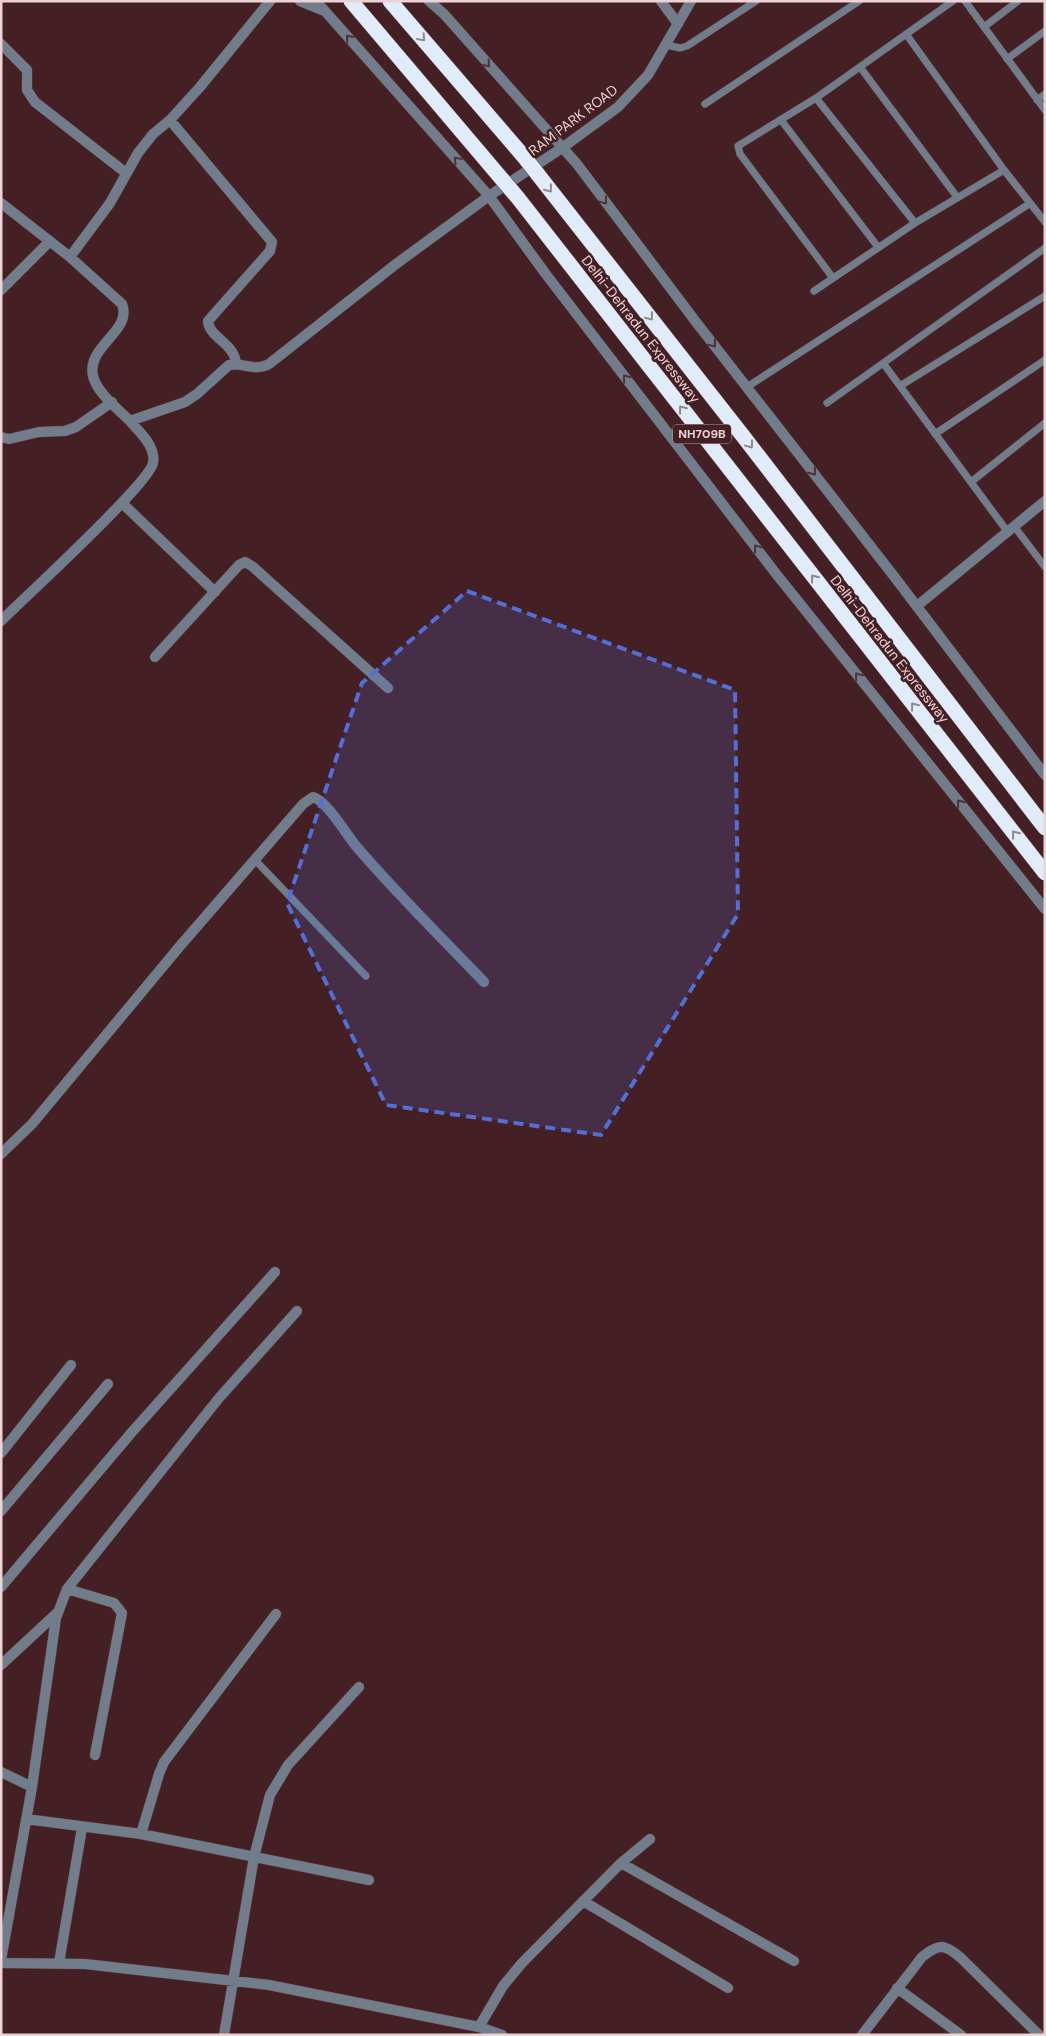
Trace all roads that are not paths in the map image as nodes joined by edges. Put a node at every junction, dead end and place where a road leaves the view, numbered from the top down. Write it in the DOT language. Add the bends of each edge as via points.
graph roads {
  1 [pos="270,1"];
  2 [pos="300,1"];
  3 [pos="316,1"];
  4 [pos="351,1"];
  5 [pos="390,1"];
  6 [pos="429,1"];
  7 [pos="438,1"];
  8 [pos="661,1"];
  9 [pos="691,1"];
  10 [pos="756,1"];
  11 [pos="859,1"];
  12 [pos="953,1"];
  13 [pos="965,1"];
  14 [pos="1018,1"];
  15 [pos="325,12"];
  16 [pos="444,14"];
  17 [pos="678,24"];
  18 [pos="984,28"];
  19 [pos="1045,31"];
  20 [pos="906,34"];
  21 [pos="1,44"];
  22 [pos="666,44"];
  23 [pos="1007,59"];
  24 [pos="860,67"];
  25 [pos="1045,94"];
  26 [pos="816,98"];
  27 [pos="1037,100"];
  28 [pos="706,104"];
  29 [pos="1045,110"];
  30 [pos="170,120"];
  31 [pos="782,120"];
  32 [pos="562,148"];
  33 [pos="1004,170"];
  34 [pos="126,173"];
  35 [pos="490,196"];
  36 [pos="957,198"];
  37 [pos="1,203"];
  38 [pos="1030,204"];
  39 [pos="1045,222"];
  40 [pos="915,223"];
  41 [pos="50,241"];
  42 [pos="878,248"];
  43 [pos="1045,248"];
  44 [pos="70,257"];
  45 [pos="833,278"];
  46 [pos="1,290"];
  47 [pos="814,291"];
  48 [pos="1045,296"];
  49 [pos="1045,360"];
  50 [pos="883,363"];
  51 [pos="236,364"];
  52 [pos="900,386"];
  53 [pos="747,387"];
  54 [pos="112,402"];
  55 [pos="827,403"];
  56 [pos="130,421"];
  57 [pos="1045,423"];
  58 [pos="935,434"];
  59 [pos="1,437"];
  60 [pos="971,482"];
  61 [pos="1045,500"];
  62 [pos="122,503"];
  63 [pos="1011,528"];
  64 [pos="1045,567"];
  65 [pos="215,592"];
  66 [pos="917,606"];
  67 [pos="1,621"];
  68 [pos="155,657"];
  69 [pos="388,688"];
  70 [pos="1045,775"];
  71 [pos="1045,828"];
  72 [pos="255,860"];
  73 [pos="1045,873"];
  74 [pos="1045,909"];
  75 [pos="366,976"];
  76 [pos="484,982"];
  77 [pos="1,1154"];
  78 [pos="275,1272"];
  79 [pos="297,1311"];
  80 [pos="71,1366"];
  81 [pos="108,1384"];
  82 [pos="1,1453"];
  83 [pos="1,1511"];
  84 [pos="1,1587"];
  85 [pos="67,1589"];
  86 [pos="58,1612"];
  87 [pos="276,1614"];
  88 [pos="1,1665"];
  89 [pos="359,1687"];
  90 [pos="96,1755"];
  91 [pos="1,1772"];
  92 [pos="32,1787"];
  93 [pos="26,1819"];
  94 [pos="82,1828"];
  95 [pos="141,1834"];
  96 [pos="650,1839"];
  97 [pos="254,1857"];
  98 [pos="621,1863"];
  99 [pos="369,1880"];
  100 [pos="583,1901"];
  101 [pos="794,1960"];
  102 [pos="1,1961"];
  103 [pos="59,1963"];
  104 [pos="233,1980"];
  105 [pos="728,1988"];
  106 [pos="898,1988"];
  107 [pos="479,2027"];
  108 [pos="224,2035"];
  109 [pos="502,2035"];
  110 [pos="862,2035"];
  111 [pos="961,2035"];
  112 [pos="1039,2035"];
  1 -- 30 [label="street"];
  2 -- 15 [label="street"];
  3 -- 15 [label="street"];
  73 -- 4 [label="highway, Delhi-Dehradun Expressway / NH709B, one-way, bridge" via="518,198"];
  5 -- 71 [label="highway, Delhi-Dehradun Expressway / NH709B, one-way, bridge" via="525,158"];
  6 -- 16 [label="street"];
  7 -- 16 [label="street"];
  8 -- 17 [label="street"];
  9 -- 17 [label="street, RAM PARK ROAD"];
  10 -- 22 [label="lane" via="687,46 680,48"];
  11 -- 28 [label="lane"];
  12 -- 20 [label="lane"];
  13 -- 18 [label="lane"];
  14 -- 18 [label="lane"];
  35 -- 15 [label="street, one-way"];
  16 -- 32 [label="street, one-way"];
  17 -- 22 [label="street, RAM PARK ROAD"];
  18 -- 23 [label="lane"];
  19 -- 23 [label="lane"];
  20 -- 24 [label="lane"];
  20 -- 33 [label="lane"];
  21 -- 34 [label="street" via="27,70 27,90 35,102"];
  22 -- 32 [label="street, RAM PARK ROAD" via="648,75 618,107"];
  23 -- 27 [label="lane"];
  24 -- 26 [label="lane"];
  24 -- 36 [label="lane"];
  25 -- 27 [label="lane"];
  26 -- 31 [label="lane"];
  26 -- 40 [label="lane"];
  27 -- 29 [label="lane"];
  30 -- 34 [label="street" via="153,134"];
  30 -- 51 [label="street" via="272,242 270,251 208,321 211,329 231,349"];
  31 -- 42 [label="lane"];
  31 -- 45 [label="lane" via="740,144 738,150"];
  32 -- 35 [label="street, RAM PARK ROAD"];
  32 -- 53 [label="street, one-way"];
  33 -- 36 [label="lane"];
  33 -- 38 [label="lane"];
  34 -- 44 [label="street" via="110,203"];
  35 -- 51 [label="street, RAM PARK ROAD" via="396,264 269,364 257,368"];
  74 -- 35 [label="street, one-way" via="777,575"];
  36 -- 40 [label="lane"];
  37 -- 41 [label="street"];
  38 -- 39 [label="lane"];
  38 -- 53 [label="lane"];
  40 -- 42 [label="lane"];
  41 -- 44 [label="street"];
  41 -- 46 [label="street"];
  42 -- 45 [label="lane"];
  43 -- 50 [label="lane"];
  44 -- 54 [label="street" via="122,304 125,312 124,320 104,343 92,364 97,386"];
  45 -- 47 [label="lane"];
  48 -- 52 [label="lane"];
  49 -- 58 [label="lane"];
  50 -- 52 [label="lane"];
  50 -- 55 [label="lane"];
  51 -- 56 [label="street" via="224,369 185,402"];
  52 -- 58 [label="lane"];
  53 -- 66 [label="street, one-way"];
  54 -- 56 [label="street"];
  54 -- 59 [label="street" via="65,431 40,432 9,439"];
  56 -- 62 [label="street" via="150,445 153,465 149,474"];
  57 -- 60 [label="lane"];
  58 -- 60 [label="lane"];
  60 -- 63 [label="lane"];
  61 -- 63 [label="street"];
  62 -- 65 [label="street"];
  62 -- 67 [label="street"];
  63 -- 64 [label="lane"];
  63 -- 66 [label="street"];
  65 -- 68 [label="street"];
  65 -- 69 [label="street" via="239,564 248,563"];
  66 -- 70 [label="street"];
  72 -- 75 [label="lane"];
  72 -- 76 [label="street" via="303,804 318,798 384,878"];
  72 -- 77 [label="street" via="32,1124"];
  78 -- 84 [label="street" via="132,1432"];
  79 -- 85 [label="street" via="219,1398"];
  80 -- 82 [label="street"];
  81 -- 83 [label="street"];
  85 -- 86 [label="street"];
  85 -- 90 [label="street" via="114,1603 122,1613"];
  86 -- 88 [label="street"];
  86 -- 92 [label="street"];
  87 -- 95 [label="street" via="167,1757"];
  89 -- 97 [label="street" via="288,1765 274,1786"];
  91 -- 92 [label="street"];
  92 -- 93 [label="street"];
  93 -- 94 [label="street"];
  93 -- 102 [label="street"];
  94 -- 95 [label="street"];
  94 -- 103 [label="street"];
  95 -- 97 [label="street"];
  96 -- 98 [label="street"];
  97 -- 99 [label="street"];
  97 -- 104 [label="street"];
  98 -- 100 [label="street"];
  98 -- 101 [label="street"];
  100 -- 105 [label="street"];
  100 -- 107 [label="street" via="512,1974"];
  102 -- 103 [label="street"];
  103 -- 104 [label="street"];
  104 -- 107 [label="street"];
  104 -- 108 [label="street"];
  106 -- 110 [label="street"];
  106 -- 111 [label="street"];
  106 -- 112 [label="street" via="922,1957 932,1948 942,1946 961,1958"];
  107 -- 109 [label="street"];
}
